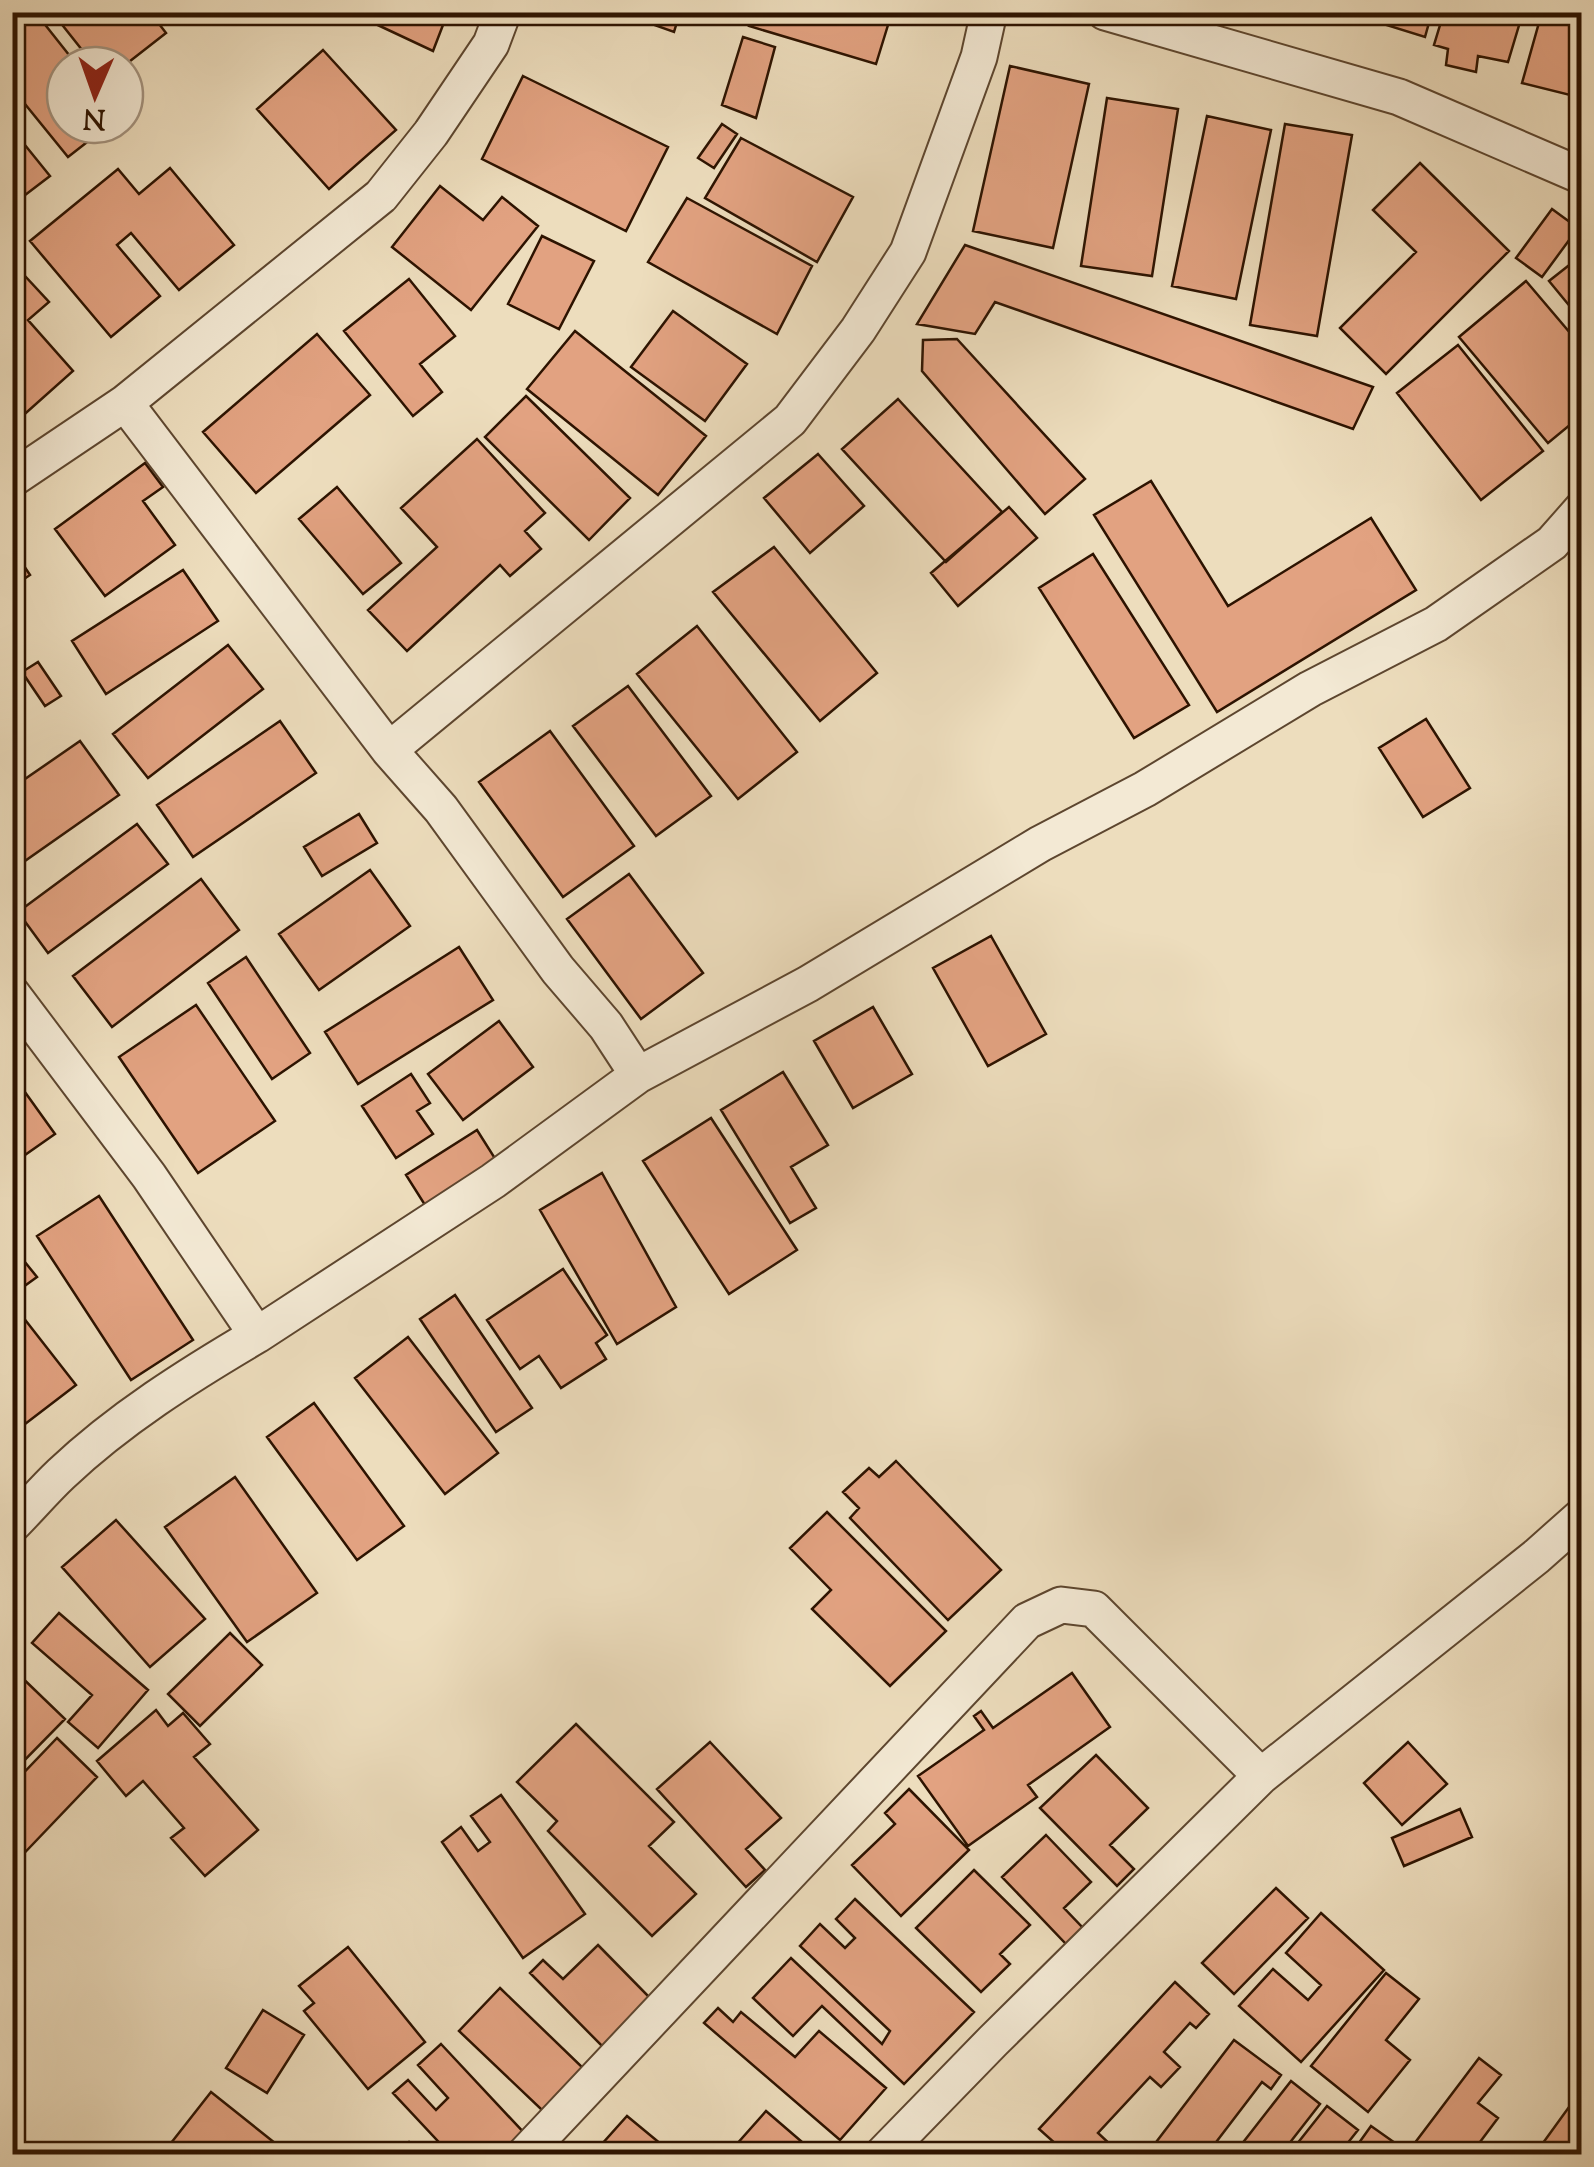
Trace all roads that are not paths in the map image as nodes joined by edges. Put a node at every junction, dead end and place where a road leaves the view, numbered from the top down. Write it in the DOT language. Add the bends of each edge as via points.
graph roads {
  1 [pos="502,12"];
  2 [pos="990,12"];
  3 [pos="1104,12"];
  4 [pos="1582,176"];
  5 [pos="125,403"];
  6 [pos="12,479"];
  7 [pos="1582,510"];
  8 [pos="389,750"];
  9 [pos="12,994"];
  10 [pos="638,1075"];
  11 [pos="258,1335"];
  12 [pos="1582,1516"];
  13 [pos="12,1525"];
  14 [pos="1261,1776"];
  15 [pos="891,2152"];
  16 [pos="525,2154"];
  1 -- 5 [label="street" via="491,44 381,196"];
  2 -- 8 [label="street" via="908,252 790,420"];
  3 -- 4 [label="street" via="1399,97"];
  5 -- 6 [label="street"];
  5 -- 8 [label="street"];
  7 -- 10 [label="street" via="1552,543 1436,624 1310,688 808,984"];
  8 -- 10 [label="street" via="442,808"];
  9 -- 11 [label="street"];
  10 -- 11 [label="street" via="493,1181"];
  11 -- 13 [label="street" via="189,1376 62,1472"];
  12 -- 14 [label="street"];
  14 -- 15 [label="street"];
  14 -- 16 [label="street" via="1094,1609 1061,1605 1027,1622"];
}
